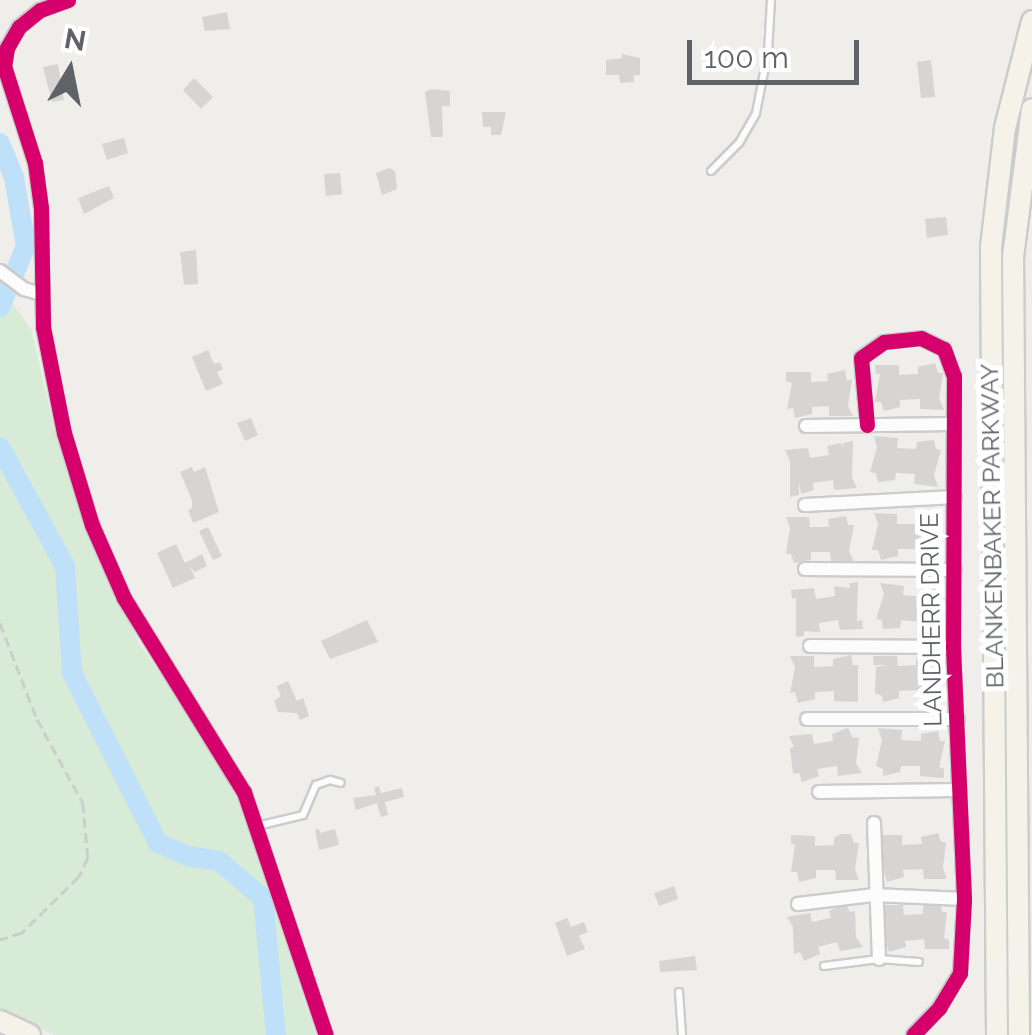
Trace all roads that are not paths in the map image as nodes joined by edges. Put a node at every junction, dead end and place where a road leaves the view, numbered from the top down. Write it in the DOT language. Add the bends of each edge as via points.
graph roads {
  1 [pos="68,0"];
  2 [pos="771,0"];
  3 [pos="1032,21"];
  4 [pos="1032,109"];
  5 [pos="711,170"];
  6 [pos="0,272"];
  7 [pos="41,294"];
  8 [pos="990,401"];
  9 [pos="1022,401"];
  10 [pos="954,424"];
  11 [pos="867,425"];
  12 [pos="806,426"];
  13 [pos="955,498"];
  14 [pos="804,505"];
  15 [pos="805,569"];
  16 [pos="955,570"];
  17 [pos="810,646"];
  18 [pos="954,647"];
  19 [pos="958,719"];
  20 [pos="807,720"];
  21 [pos="341,782"];
  22 [pos="957,790"];
  23 [pos="820,792"];
  24 [pos="874,823"];
  25 [pos="256,826"];
  26 [pos="874,895"];
  27 [pos="964,899"];
  28 [pos="798,904"];
  29 [pos="879,959"];
  30 [pos="919,962"];
  31 [pos="824,966"];
  32 [pos="679,992"];
  33 [pos="0,1021"];
  34 [pos="30,1035"];
  35 [pos="326,1035"];
  36 [pos="682,1035"];
  37 [pos="914,1035"];
  38 [pos="997,1035"];
  39 [pos="1020,1035"];
  1 -- 7 [label="street" via="28,18 4,57 7,85 35,162"];
  2 -- 5 [label="lane" via="756,113 739,143"];
  3 -- 8 [label="main road, BLANKENBAKER PARKWAY" via="1011,94 993,212"];
  4 -- 9 [label="main road, BLANKENBAKER PARKWAY" via="1012,257"];
  6 -- 7 [label="street"];
  7 -- 25 [label="street" via="61,421 92,525 138,624 225,756"];
  8 -- 9 [label="street"];
  8 -- 38 [label="main road, BLANKENBAKER PARKWAY"];
  9 -- 39 [label="main road, BLANKENBAKER PARKWAY"];
  10 -- 11 [label="street"];
  10 -- 11 [label="street, LANDHERR DRIVE" via="952,362 944,349 921,338 884,342 861,358"];
  10 -- 13 [label="street, LANDHERR DRIVE"];
  11 -- 12 [label="street"];
  13 -- 14 [label="street"];
  13 -- 16 [label="street, LANDHERR DRIVE"];
  15 -- 16 [label="street"];
  16 -- 18 [label="street, LANDHERR DRIVE"];
  17 -- 18 [label="street"];
  18 -- 19 [label="street, LANDHERR DRIVE"];
  19 -- 20 [label="street"];
  19 -- 22 [label="street, LANDHERR DRIVE"];
  21 -- 25 [label="lane" via="316,785 303,815"];
  22 -- 23 [label="street"];
  22 -- 27 [label="street, LANDHERR DRIVE"];
  24 -- 26 [label="street"];
  25 -- 35 [label="street"];
  26 -- 27 [label="street"];
  26 -- 28 [label="street"];
  26 -- 29 [label="street"];
  27 -- 37 [label="street, LANDHERR DRIVE" via="960,973"];
  29 -- 30 [label="lane"];
  29 -- 31 [label="lane"];
  32 -- 36 [label="lane"];
  33 -- 34 [label="main road"];
}
